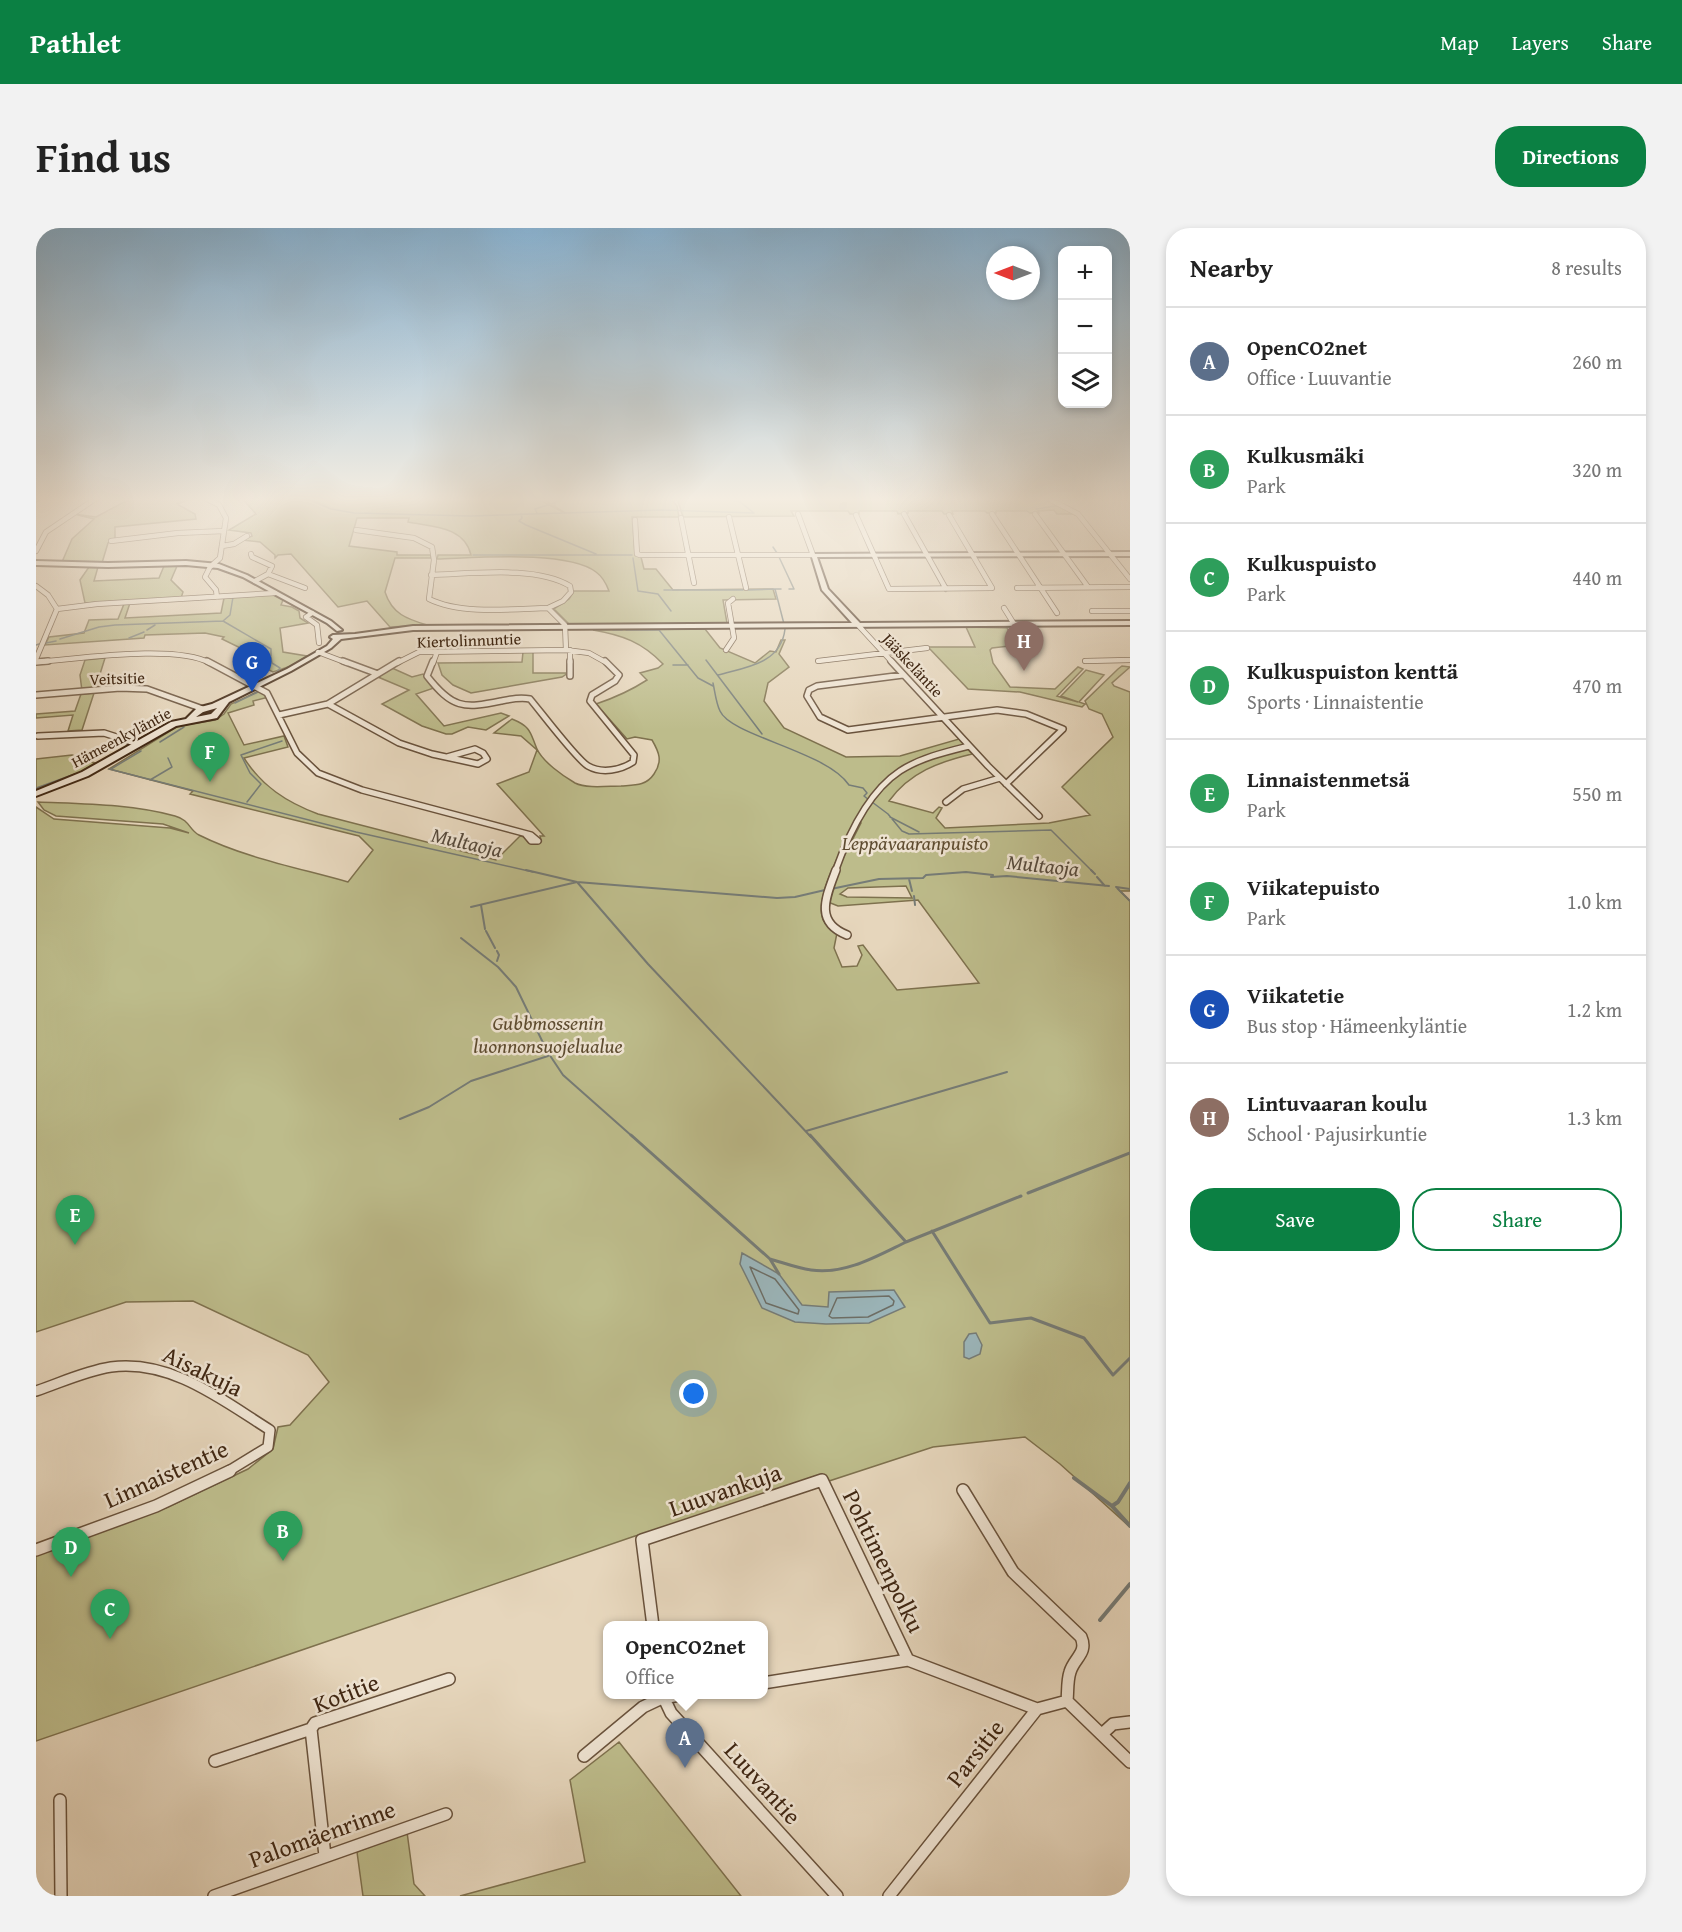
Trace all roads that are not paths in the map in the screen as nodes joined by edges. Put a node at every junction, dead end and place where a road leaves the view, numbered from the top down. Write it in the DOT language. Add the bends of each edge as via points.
graph roads {
  1 [pos="206,575"];
  2 [pos="242,575"];
  3 [pos="266,575"];
  4 [pos="270,575"];
  5 [pos="431,575"];
  6 [pos="448,575"];
  7 [pos="540,575"];
  8 [pos="692,575"];
  9 [pos="743,575"];
  10 [pos="820,575"];
  11 [pos="882,575"];
  12 [pos="938,575"];
  13 [pos="984,575"];
  14 [pos="1032,575"];
  15 [pos="1080,575"];
  16 [pos="255,581"];
  17 [pos="694,583"];
  18 [pos="36,586"];
  19 [pos="1088,587"];
  20 [pos="1130,587"];
  21 [pos="305,588"];
  22 [pos="746,588"];
  23 [pos="1017,588"];
  24 [pos="1040,588"];
  25 [pos="946,589"];
  26 [pos="275,593"];
  27 [pos="217,597"];
  28 [pos="733,599"];
  29 [pos="548,608"];
  30 [pos="1004,608"];
  31 [pos="57,609"];
  32 [pos="1130,611"];
  33 [pos="1092,612"];
  34 [pos="312,613"];
  35 [pos="1057,613"];
  36 [pos="1130,623"];
  37 [pos="1014,624"];
  38 [pos="858,625"];
  39 [pos="733,626"];
  40 [pos="565,627"];
  41 [pos="337,634"];
  42 [pos="319,643"];
  43 [pos="927,648"];
  44 [pos="568,650"];
  45 [pos="726,650"];
  46 [pos="318,652"];
  47 [pos="437,652"];
  48 [pos="883,653"];
  49 [pos="36,660"];
  50 [pos="1130,660"];
  51 [pos="818,661"];
  52 [pos="1084,661"];
  53 [pos="378,674"];
  54 [pos="903,675"];
  55 [pos="570,676"];
  56 [pos="256,686"];
  57 [pos="36,695"];
  58 [pos="328,704"];
  59 [pos="203,711"];
  60 [pos="279,715"];
  61 [pos="943,717"];
  62 [pos="38,736"];
  63 [pos="138,744"];
  64 [pos="969,746"];
  65 [pos="447,757"];
  66 [pos="1000,778"];
  67 [pos="1006,784"];
  68 [pos="36,794"];
  69 [pos="946,802"];
  70 [pos="1039,816"];
  71 [pos="526,835"];
  72 [pos="847,935"];
  73 [pos="36,1390"];
  74 [pos="270,1438"];
  75 [pos="822,1480"];
  76 [pos="963,1490"];
  77 [pos="36,1550"];
  78 [pos="652,1621"];
  79 [pos="908,1660"];
  80 [pos="449,1679"];
  81 [pos="768,1682"];
  82 [pos="657,1699"];
  83 [pos="664,1699"];
  84 [pos="1067,1701"];
  85 [pos="1037,1709"];
  86 [pos="1130,1722"];
  87 [pos="311,1729"];
  88 [pos="1102,1734"];
  89 [pos="584,1756"];
  90 [pos="215,1761"];
  91 [pos="1130,1762"];
  92 [pos="60,1800"];
  93 [pos="446,1814"];
  94 [pos="325,1856"];
  95 [pos="61,1896"];
  96 [pos="214,1896"];
  97 [pos="837,1896"];
  98 [pos="889,1896"];
  1 -- 27 [label="street"];
  2 -- 16 [label="street"];
  3 -- 16 [label="street"];
  4 -- 21 [label="street"];
  5 -- 6 [label="street"];
  5 -- 29 [label="street" via="429,599 438,605"];
  7 -- 29 [label="street" via="562,579 570,586 571,592 563,601"];
  8 -- 17 [label="street"];
  9 -- 22 [label="street"];
  10 -- 38 [label="street, Jääskeläntie" via="825,590"];
  11 -- 25 [label="street" via="889,589"];
  12 -- 25 [label="street"];
  13 -- 25 [label="street" via="992,588"];
  14 -- 24 [label="street"];
  15 -- 19 [label="street"];
  16 -- 26 [label="street"];
  18 -- 31 [label="street"];
  19 -- 20 [label="street"];
  19 -- 24 [label="street"];
  23 -- 24 [label="street"];
  24 -- 35 [label="street"];
  26 -- 27 [label="street"];
  26 -- 34 [label="street"];
  27 -- 31 [label="street"];
  28 -- 39 [label="street" via="728,603"];
  29 -- 40 [label="street"];
  30 -- 37 [label="street"];
  31 -- 49 [label="street"];
  32 -- 33 [label="street"];
  34 -- 41 [label="street"];
  34 -- 42 [label="street" via="306,617 317,625"];
  36 -- 37 [label="street"];
  37 -- 38 [label="street"];
  38 -- 39 [label="street"];
  38 -- 48 [label="street, Jääskeläntie"];
  39 -- 40 [label="street"];
  39 -- 45 [label="street" via="734,638"];
  40 -- 41 [label="street" via="406,628 360,636"];
  40 -- 44 [label="street"];
  41 -- 46 [label="street"];
  43 -- 48 [label="street"];
  44 -- 47 [label="street, Kiertolinnuntie"];
  44 -- 47 [label="street, Kiertolinnuntie" via="596,654 618,675 592,695 590,701 634,755 633,762 626,767 598,770 581,762 531,700 455,705 427,676"];
  44 -- 55 [label="street"];
  46 -- 53 [label="street"];
  46 -- 56 [label="street"];
  47 -- 53 [label="street, Kiertolinnuntie" via="412,654"];
  48 -- 51 [label="street"];
  48 -- 54 [label="street, Jääskeläntie"];
  49 -- 56 [label="street" via="185,654"];
  50 -- 52 [label="street"];
  53 -- 58 [label="street, Kiertolinnuntie"];
  54 -- 61 [label="street, Jääskeläntie"];
  54 -- 61 [label="street" via="825,685 810,690 807,696 820,717 846,729"];
  56 -- 59 [label="street"];
  56 -- 60 [label="street" via="270,696"];
  57 -- 59 [label="street, Veitsitie" via="140,689 164,693"];
  58 -- 60 [label="street, Kiertolinnuntie"];
  58 -- 65 [label="street" via="402,744"];
  59 -- 63 [label="street, Hämeenkyläntie"];
  60 -- 71 [label="street" via="297,753 324,776"];
  61 -- 64 [label="street, Jääskeläntie"];
  61 -- 67 [label="street" via="1011,711 1063,729"];
  62 -- 63 [label="street" via="104,733"];
  63 -- 68 [label="street, Hämeenkyläntie" via="84,774"];
  64 -- 66 [label="street, Jääskeläntie"];
  64 -- 72 [label="street" via="911,765 892,776 874,795 835,871 826,903 829,923"];
  65 -- 65 [label="street" via="478,764 487,759 475,749"];
  66 -- 67 [label="street, Jääskeläntie"];
  66 -- 69 [label="street" via="974,785"];
  67 -- 70 [label="street, Jääskeläntie"];
  73 -- 74 [label="street, Aisakuja" via="110,1367 137,1365 161,1369 270,1430"];
  74 -- 77 [label="street, Linnaistentie" via="268,1447 254,1457 202,1484"];
  75 -- 78 [label="street, Luuvankuja" via="642,1540"];
  75 -- 79 [label="street, Pohtimenpolku"];
  76 -- 84 [label="street" via="1013,1572 1084,1644 1070,1670"];
  79 -- 81 [label="street"];
  79 -- 85 [label="street"];
  80 -- 87 [label="street, Kotitie" via="315,1723"];
  82 -- 89 [label="street"];
  83 -- 97 [label="street, Luuvantie" via="671,1713"];
  84 -- 85 [label="street"];
  84 -- 88 [label="street"];
  85 -- 98 [label="street, Parsitie"];
  86 -- 88 [label="street" via="1113,1724"];
  87 -- 90 [label="street"];
  87 -- 94 [label="street, Kotitie"];
  88 -- 91 [label="street"];
  92 -- 95 [label="street"];
  93 -- 94 [label="street, Palomäenrinne"];
  94 -- 96 [label="street, Palomäenrinne"];
}
